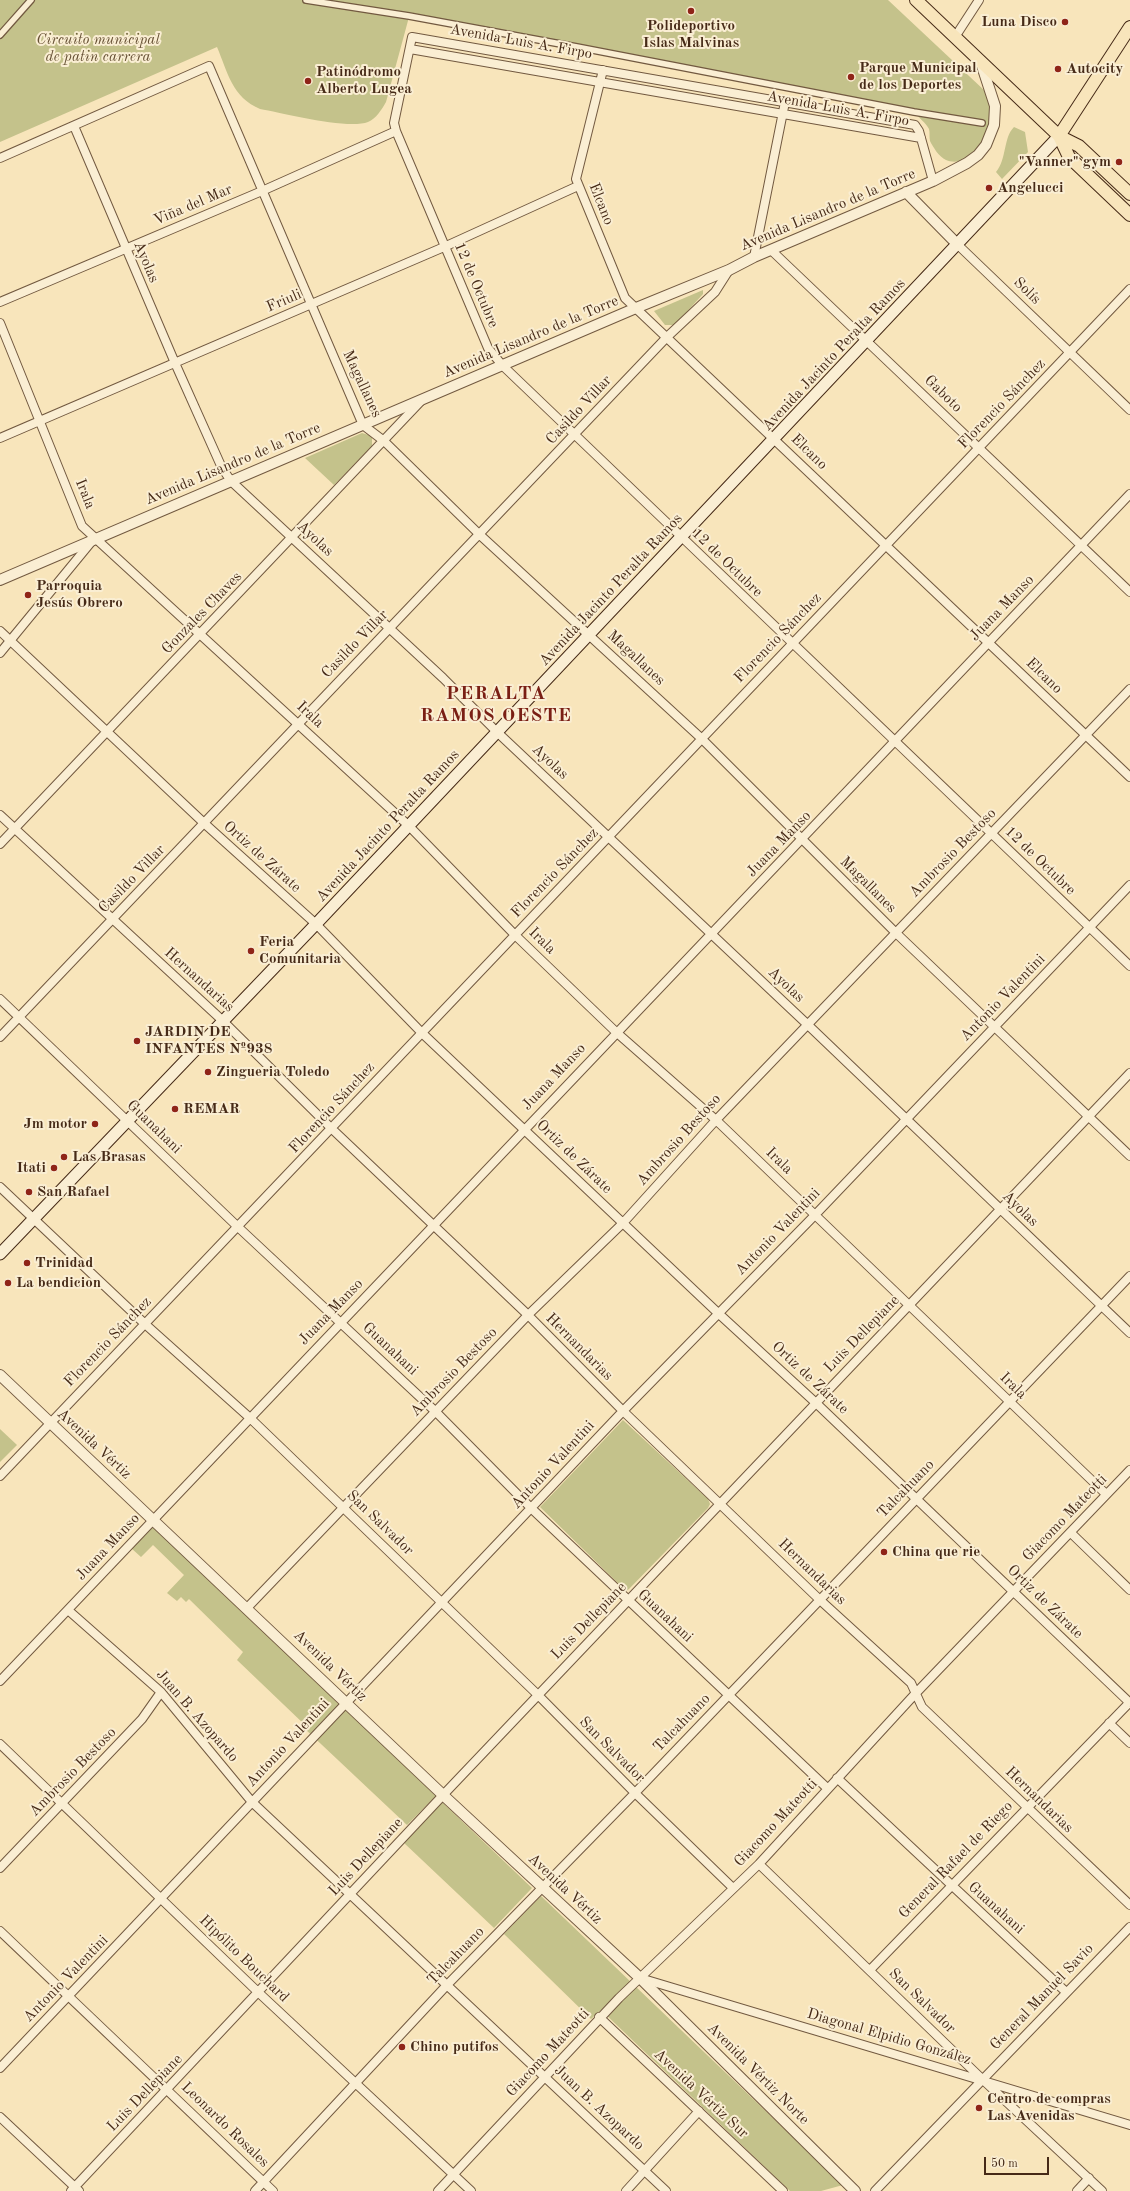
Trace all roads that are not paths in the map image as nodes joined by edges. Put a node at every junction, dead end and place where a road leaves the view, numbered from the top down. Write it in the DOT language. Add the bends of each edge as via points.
graph roads {
  1 [pos="32,0"];
  2 [pos="306,0"];
  3 [pos="916,0"];
  4 [pos="979,0"];
  5 [pos="1130,27"];
  6 [pos="0,35"];
  7 [pos="955,37"];
  8 [pos="410,49"];
  9 [pos="980,61"];
  10 [pos="603,70"];
  11 [pos="600,82"];
  12 [pos="785,102"];
  13 [pos="782,114"];
  14 [pos="982,123"];
  15 [pos="74,126"];
  16 [pos="396,131"];
  17 [pos="1059,136"];
  18 [pos="921,138"];
  19 [pos="0,158"];
  20 [pos="933,181"];
  21 [pos="578,186"];
  22 [pos="262,191"];
  23 [pos="906,192"];
  24 [pos="1130,194"];
  25 [pos="1130,215"];
  26 [pos="958,246"];
  27 [pos="444,247"];
  28 [pos="125,249"];
  29 [pos="771,250"];
  30 [pos="754,257"];
  31 [pos="729,270"];
  32 [pos="1130,289"];
  33 [pos="0,302"];
  34 [pos="311,305"];
  35 [pos="636,308"];
  36 [pos="0,323"];
  37 [pos="667,337"];
  38 [pos="867,342"];
  39 [pos="1070,353"];
  40 [pos="175,364"];
  41 [pos="502,365"];
  42 [pos="422,399"];
  43 [pos="1130,410"];
  44 [pos="40,421"];
  45 [pos="363,425"];
  46 [pos="575,435"];
  47 [pos="0,438"];
  48 [pos="775,439"];
  49 [pos="384,441"];
  50 [pos="979,448"];
  51 [pos="231,481"];
  52 [pos="1130,494"];
  53 [pos="480,535"];
  54 [pos="293,538"];
  55 [pos="681,538"];
  56 [pos="94,540"];
  57 [pos="887,545"];
  58 [pos="1081,546"];
  59 [pos="0,580"];
  60 [pos="1130,592"];
  61 [pos="389,629"];
  62 [pos="0,631"];
  63 [pos="201,634"];
  64 [pos="590,634"];
  65 [pos="11,642"];
  66 [pos="989,642"];
  67 [pos="792,644"];
  68 [pos="0,654"];
  69 [pos="1130,689"];
  70 [pos="299,724"];
  71 [pos="108,731"];
  72 [pos="497,732"];
  73 [pos="1086,735"];
  74 [pos="702,739"];
  75 [pos="895,741"];
  76 [pos="1130,777"];
  77 [pos="0,815"];
  78 [pos="204,824"];
  79 [pos="409,826"];
  80 [pos="15,829"];
  81 [pos="991,834"];
  82 [pos="609,837"];
  83 [pos="803,839"];
  84 [pos="0,844"];
  85 [pos="1130,885"];
  86 [pos="112,920"];
  87 [pos="316,924"];
  88 [pos="1090,927"];
  89 [pos="896,933"];
  90 [pos="711,934"];
  91 [pos="515,935"];
  92 [pos="1130,966"];
  93 [pos="0,1000"];
  94 [pos="19,1017"];
  95 [pos="223,1021"];
  96 [pos="808,1024"];
  97 [pos="994,1027"];
  98 [pos="616,1032"];
  99 [pos="422,1033"];
  100 [pos="0,1037"];
  101 [pos="1130,1073"];
  102 [pos="1089,1116"];
  103 [pos="906,1119"];
  104 [pos="716,1120"];
  105 [pos="127,1122"];
  106 [pos="331,1128"];
  107 [pos="525,1130"];
  108 [pos="1130,1156"];
  109 [pos="0,1187"];
  110 [pos="1000,1209"];
  111 [pos="815,1215"];
  112 [pos="34,1218"];
  113 [pos="623,1223"];
  114 [pos="434,1225"];
  115 [pos="238,1227"];
  116 [pos="0,1254"];
  117 [pos="1130,1276"];
  118 [pos="909,1306"];
  119 [pos="1101,1306"];
  120 [pos="718,1313"];
  121 [pos="528,1315"];
  122 [pos="341,1323"];
  123 [pos="145,1324"];
  124 [pos="1130,1333"];
  125 [pos="0,1374"];
  126 [pos="816,1402"];
  127 [pos="1009,1402"];
  128 [pos="623,1410"];
  129 [pos="436,1412"];
  130 [pos="250,1418"];
  131 [pos="50,1423"];
  132 [pos="1130,1470"];
  133 [pos="0,1476"];
  134 [pos="1106,1494"];
  135 [pos="917,1498"];
  136 [pos="720,1503"];
  137 [pos="343,1508"];
  138 [pos="531,1508"];
  139 [pos="153,1520"];
  140 [pos="1071,1533"];
  141 [pos="1130,1590"];
  142 [pos="1014,1592"];
  143 [pos="628,1600"];
  144 [pos="820,1600"];
  145 [pos="442,1602"];
  146 [pos="247,1608"];
  147 [pos="68,1610"];
  148 [pos="0,1681"];
  149 [pos="161,1692"];
  150 [pos="916,1693"];
  151 [pos="538,1695"];
  152 [pos="728,1695"];
  153 [pos="346,1702"];
  154 [pos="1130,1702"];
  155 [pos="1109,1723"];
  156 [pos="1130,1743"];
  157 [pos="0,1744"];
  158 [pos="837,1778"];
  159 [pos="827,1788"];
  160 [pos="635,1793"];
  161 [pos="443,1795"];
  162 [pos="252,1802"];
  163 [pos="62,1803"];
  164 [pos="1027,1808"];
  165 [pos="759,1864"];
  166 [pos="0,1868"];
  167 [pos="951,1886"];
  168 [pos="542,1887"];
  169 [pos="733,1888"];
  170 [pos="351,1894"];
  171 [pos="162,1899"];
  172 [pos="1130,1905"];
  173 [pos="1130,1927"];
  174 [pos="0,1932"];
  175 [pos="870,1970"];
  176 [pos="640,1978"];
  177 [pos="447,1984"];
  178 [pos="1066,1992"];
  179 [pos="259,1993"];
  180 [pos="69,1997"];
  181 [pos="599,2017"];
  182 [pos="0,2068"];
  183 [pos="544,2077"];
  184 [pos="982,2079"];
  185 [pos="357,2083"];
  186 [pos="167,2090"];
  187 [pos="698,2111"];
  188 [pos="0,2117"];
  189 [pos="1130,2125"];
  190 [pos="644,2170"];
  191 [pos="454,2174"];
  192 [pos="1090,2178"];
  193 [pos="264,2182"];
  194 [pos="75,2190"];
  195 [pos="254,2191"];
  196 [pos="273,2191"];
  197 [pos="438,2191"];
  198 [pos="472,2191"];
  199 [pos="626,2191"];
  200 [pos="666,2191"];
  201 [pos="783,2191"];
  202 [pos="852,2191"];
  203 [pos="875,2191"];
  204 [pos="1077,2191"];
  205 [pos="1102,2191"];
  1 -- 6 [label="street"];
  2 -- 14 [label="street"];
  3 -- 7 [label="main road"];
  4 -- 7 [label="street"];
  5 -- 17 [label="main road"];
  7 -- 9 [label="main road"];
  8 -- 10 [label="street, Avenida Luis A. Firpo" via="412,37"];
  8 -- 11 [label="street, Avenida Luis A. Firpo"];
  8 -- 16 [label="street, 12 de Octubre" via="394,123"];
  9 -- 17 [label="main road"];
  9 -- 20 [label="street, Avenida Lisandro de la Torre" via="995,106 994,125 986,145 978,155"];
  10 -- 11 [label="street, Elcano"];
  10 -- 12 [label="street, Avenida Luis A. Firpo"];
  11 -- 13 [label="street, Avenida Luis A. Firpo"];
  11 -- 21 [label="street, Elcano" via="576,179"];
  12 -- 13 [label="street"];
  12 -- 18 [label="street, Avenida Luis A. Firpo" via="915,124"];
  13 -- 18 [label="street, Avenida Luis A. Firpo"];
  13 -- 30 [label="street"];
  15 -- 19 [label="street"];
  15 -- 22 [label="street, Magallanes" via="209,66"];
  15 -- 28 [label="street, Ayolas"];
  16 -- 22 [label="street, Viña del Mar"];
  16 -- 27 [label="street, 12 de Octubre"];
  17 -- 24 [label="main road" via="1079,146"];
  17 -- 25 [label="main road" via="1069,156"];
  17 -- 26 [label="main road, Avenida Jacinto Peralta Ramos"];
  18 -- 20 [label="street"];
  20 -- 23 [label="street, Avenida Lisandro de la Torre"];
  21 -- 27 [label="street, Friuli"];
  21 -- 35 [label="street, Elcano" via="625,298"];
  22 -- 28 [label="street, Viña del Mar"];
  22 -- 34 [label="street, Magallanes"];
  23 -- 26 [label="street, Solís"];
  23 -- 29 [label="street, Avenida Lisandro de la Torre"];
  26 -- 38 [label="main road, Avenida Jacinto Peralta Ramos"];
  26 -- 39 [label="street, Solís"];
  27 -- 34 [label="street, Friuli"];
  27 -- 41 [label="street, 12 de Octubre" via="488,348"];
  28 -- 33 [label="street, Viña del Mar"];
  28 -- 40 [label="street, Ayolas"];
  29 -- 30 [label="street, Avenida Lisandro de la Torre"];
  29 -- 38 [label="street, Gaboto"];
  30 -- 31 [label="street, Avenida Lisandro de la Torre"];
  31 -- 35 [label="street, Avenida Lisandro de la Torre"];
  31 -- 37 [label="street, Casildo Villar" via="714,292"];
  32 -- 39 [label="street, Florencio Sánchez"];
  34 -- 40 [label="street, Friuli"];
  34 -- 45 [label="street, Magallanes"];
  35 -- 37 [label="street, Elcano"];
  35 -- 41 [label="street, Avenida Lisandro de la Torre"];
  36 -- 44 [label="street, Irala"];
  37 -- 46 [label="street, Casildo Villar"];
  37 -- 48 [label="street, Elcano"];
  38 -- 48 [label="main road, Avenida Jacinto Peralta Ramos"];
  38 -- 50 [label="street, Gaboto"];
  39 -- 43 [label="street, Solís"];
  39 -- 50 [label="street, Florencio Sánchez"];
  40 -- 44 [label="street, Friuli"];
  40 -- 51 [label="street, Ayolas" via="222,468"];
  41 -- 42 [label="street, Avenida Lisandro de la Torre"];
  41 -- 46 [label="street, 12 de Octubre"];
  42 -- 45 [label="street, Avenida Lisandro de la Torre"];
  42 -- 49 [label="street, Gonzales Chaves"];
  44 -- 47 [label="street, Friuli"];
  44 -- 56 [label="street, Irala" via="82,526"];
  45 -- 49 [label="street, Magallanes"];
  45 -- 51 [label="street, Avenida Lisandro de la Torre"];
  46 -- 53 [label="street, Casildo Villar"];
  46 -- 55 [label="street, 12 de Octubre"];
  48 -- 55 [label="main road, Avenida Jacinto Peralta Ramos"];
  48 -- 57 [label="street, Elcano"];
  49 -- 53 [label="street, Magallanes"];
  49 -- 54 [label="street, Gonzales Chaves"];
  50 -- 57 [label="street, Florencio Sánchez"];
  50 -- 58 [label="street, Gaboto"];
  51 -- 54 [label="street, Ayolas"];
  51 -- 56 [label="street, Avenida Lisandro de la Torre"];
  52 -- 58 [label="street, Juana Manso"];
  53 -- 61 [label="street, Casildo Villar"];
  53 -- 64 [label="street, Magallanes"];
  54 -- 61 [label="street, Ayolas"];
  54 -- 63 [label="street, Gonzales Chaves"];
  55 -- 64 [label="main road, Avenida Jacinto Peralta Ramos"];
  55 -- 67 [label="street, 12 de Octubre"];
  56 -- 59 [label="street, Avenida Lisandro de la Torre"];
  56 -- 63 [label="street, Irala"];
  56 -- 65 [label="street"];
  57 -- 66 [label="street, Elcano"];
  57 -- 67 [label="street, Florencio Sánchez"];
  58 -- 60 [label="street, Gaboto"];
  58 -- 66 [label="street, Juana Manso"];
  61 -- 70 [label="street, Casildo Villar"];
  61 -- 72 [label="street, Ayolas"];
  62 -- 65 [label="street, Ortiz de Zárate"];
  63 -- 70 [label="street, Irala"];
  63 -- 71 [label="street, Gonzales Chaves"];
  64 -- 72 [label="main road, Avenida Jacinto Peralta Ramos"];
  64 -- 74 [label="street, Magallanes"];
  65 -- 68 [label="street"];
  65 -- 71 [label="street, Ortiz de Zárate"];
  66 -- 73 [label="street, Elcano"];
  66 -- 75 [label="street, Juana Manso"];
  67 -- 74 [label="street, Florencio Sánchez"];
  67 -- 75 [label="street, 12 de Octubre"];
  69 -- 73 [label="street, Ambrosio Bestoso"];
  70 -- 78 [label="street, Casildo Villar"];
  70 -- 79 [label="street, Irala"];
  71 -- 78 [label="street, Ortiz de Zárate"];
  71 -- 80 [label="street, Gonzales Chaves"];
  72 -- 79 [label="main road, Avenida Jacinto Peralta Ramos"];
  72 -- 82 [label="street, Ayolas"];
  73 -- 76 [label="street, Elcano"];
  73 -- 81 [label="street, Ambrosio Bestoso"];
  74 -- 82 [label="street, Florencio Sánchez"];
  74 -- 83 [label="street, Magallanes"];
  75 -- 81 [label="street, 12 de Octubre"];
  75 -- 83 [label="street, Juana Manso"];
  77 -- 80 [label="street, Hernandarias"];
  78 -- 86 [label="street, Casildo Villar"];
  78 -- 87 [label="street, Ortiz de Zárate"];
  79 -- 87 [label="main road, Avenida Jacinto Peralta Ramos"];
  79 -- 91 [label="street, Irala"];
  80 -- 84 [label="street, Gonzales Chaves"];
  80 -- 86 [label="street, Hernandarias"];
  81 -- 88 [label="street, 12 de Octubre"];
  81 -- 89 [label="street, Ambrosio Bestoso"];
  82 -- 90 [label="street, Ayolas"];
  82 -- 91 [label="street, Florencio Sánchez"];
  83 -- 89 [label="street, Magallanes"];
  83 -- 90 [label="street, Juana Manso"];
  85 -- 88 [label="street, Antonio Valentini"];
  86 -- 94 [label="street, Casildo Villar"];
  86 -- 95 [label="street, Hernandarias"];
  87 -- 95 [label="main road, Avenida Jacinto Peralta Ramos"];
  87 -- 99 [label="street, Ortiz de Zárate"];
  88 -- 92 [label="street, 12 de Octubre"];
  88 -- 97 [label="street, Antonio Valentini"];
  89 -- 96 [label="street, Ambrosio Bestoso"];
  89 -- 97 [label="street, Magallanes"];
  90 -- 96 [label="street, Ayolas"];
  90 -- 98 [label="street, Juana Manso"];
  91 -- 98 [label="street, Irala"];
  91 -- 99 [label="street, Florencio Sánchez"];
  93 -- 94 [label="street, Guanahani"];
  94 -- 100 [label="street, Casildo Villar"];
  94 -- 105 [label="street, Guanahani"];
  95 -- 105 [label="main road, Avenida Jacinto Peralta Ramos"];
  95 -- 106 [label="street, Hernandarias"];
  96 -- 103 [label="street, Ayolas"];
  96 -- 104 [label="street, Ambrosio Bestoso"];
  97 -- 102 [label="street, Magallanes"];
  97 -- 103 [label="street, Antonio Valentini"];
  98 -- 104 [label="street, Irala"];
  98 -- 107 [label="street, Juana Manso"];
  99 -- 106 [label="street, Florencio Sánchez"];
  99 -- 107 [label="street, Ortiz de Zárate"];
  101 -- 102 [label="street, Luis Dellepiane"];
  102 -- 108 [label="street, Magallanes"];
  102 -- 110 [label="street, Luis Dellepiane"];
  103 -- 110 [label="street, Ayolas"];
  103 -- 111 [label="street, Antonio Valentini"];
  104 -- 111 [label="street, Irala"];
  104 -- 113 [label="street, Ambrosio Bestoso"];
  105 -- 112 [label="main road, Avenida Jacinto Peralta Ramos"];
  105 -- 115 [label="street, Guanahani"];
  106 -- 114 [label="street, Hernandarias"];
  106 -- 115 [label="street, Florencio Sánchez"];
  107 -- 113 [label="street, Ortiz de Zárate"];
  107 -- 114 [label="street, Juana Manso"];
  109 -- 112 [label="street, San Salvador"];
  110 -- 118 [label="street, Luis Dellepiane"];
  110 -- 119 [label="street, Ayolas"];
  111 -- 118 [label="street, Irala"];
  111 -- 120 [label="street, Antonio Valentini"];
  112 -- 116 [label="main road, Avenida Jacinto Peralta Ramos"];
  112 -- 123 [label="street, San Salvador"];
  113 -- 120 [label="street, Ortiz de Zárate"];
  113 -- 121 [label="street, Ambrosio Bestoso"];
  114 -- 121 [label="street, Hernandarias"];
  114 -- 122 [label="street, Juana Manso"];
  115 -- 122 [label="street, Guanahani"];
  115 -- 123 [label="street, Florencio Sánchez"];
  117 -- 119 [label="street, Talcahuano"];
  118 -- 126 [label="street, Luis Dellepiane"];
  118 -- 127 [label="street, Irala"];
  119 -- 124 [label="street, Ayolas"];
  119 -- 127 [label="street, Talcahuano"];
  120 -- 126 [label="street, Ortiz de Zárate"];
  120 -- 128 [label="street, Antonio Valentini"];
  121 -- 128 [label="street, Hernandarias"];
  121 -- 129 [label="street, Ambrosio Bestoso"];
  122 -- 129 [label="street, Guanahani"];
  122 -- 130 [label="street, Juana Manso"];
  123 -- 130 [label="street, San Salvador"];
  123 -- 131 [label="street, Florencio Sánchez"];
  125 -- 131 [label="street, Avenida Vértiz"];
  126 -- 135 [label="street, Ortiz de Zárate"];
  126 -- 136 [label="street, Luis Dellepiane"];
  127 -- 134 [label="street, Irala"];
  127 -- 135 [label="street, Talcahuano"];
  128 -- 136 [label="street, Hernandarias"];
  128 -- 138 [label="street, Antonio Valentini"];
  129 -- 137 [label="street, Ambrosio Bestoso"];
  129 -- 138 [label="street, Guanahani"];
  130 -- 137 [label="street, San Salvador"];
  130 -- 139 [label="street, Juana Manso"];
  131 -- 133 [label="street, Florencio Sánchez"];
  131 -- 139 [label="street, Avenida Vértiz"];
  132 -- 134 [label="street, Giacomo Mateotti"];
  134 -- 140 [label="street, Giacomo Mateotti"];
  135 -- 142 [label="street, Ortiz de Zárate"];
  135 -- 144 [label="street, Talcahuano"];
  136 -- 143 [label="street, Luis Dellepiane"];
  136 -- 144 [label="street, Hernandarias"];
  137 -- 145 [label="street, San Salvador"];
  137 -- 146 [label="street, Ambrosio Bestoso"];
  138 -- 143 [label="street, Guanahani"];
  138 -- 145 [label="street, Antonio Valentini"];
  139 -- 146 [label="street, Avenida Vértiz"];
  139 -- 147 [label="street, Juana Manso"];
  140 -- 141 [label="street"];
  140 -- 142 [label="street, Giacomo Mateotti"];
  142 -- 150 [label="street, Giacomo Mateotti"];
  142 -- 154 [label="street, Ortiz de Zárate"];
  143 -- 151 [label="street, Luis Dellepiane"];
  143 -- 152 [label="street, Guanahani"];
  144 -- 150 [label="street, Hernandarias" via="911,1683"];
  144 -- 152 [label="street, Talcahuano"];
  145 -- 151 [label="street, San Salvador"];
  145 -- 153 [label="street, Antonio Valentini"];
  146 -- 153 [label="street, Avenida Vértiz"];
  147 -- 148 [label="street, Juana Manso"];
  147 -- 149 [label="street, Juan B. Azopardo"];
  149 -- 162 [label="street, Juan B. Azopardo"];
  149 -- 163 [label="street, Ambrosio Bestoso" via="142,1719"];
  150 -- 158 [label="street, Giacomo Mateotti"];
  150 -- 164 [label="street, Hernandarias" via="922,1707"];
  151 -- 160 [label="street, San Salvador"];
  151 -- 161 [label="street, Luis Dellepiane"];
  152 -- 159 [label="street, Guanahani"];
  152 -- 160 [label="street, Talcahuano"];
  153 -- 161 [label="street, Avenida Vértiz"];
  153 -- 162 [label="street, Antonio Valentini"];
  154 -- 155 [label="street, General Rafael de Riego"];
  155 -- 156 [label="street"];
  155 -- 164 [label="street, General Rafael de Riego"];
  157 -- 163 [label="street, Hipólito Bouchard"];
  158 -- 159 [label="street, Giacomo Mateotti"];
  158 -- 167 [label="street, Guanahani"];
  159 -- 165 [label="street, Giacomo Mateotti"];
  160 -- 168 [label="street, Talcahuano"];
  160 -- 169 [label="street, San Salvador"];
  161 -- 168 [label="street, Avenida Vértiz"];
  161 -- 170 [label="street, Luis Dellepiane"];
  162 -- 170 [label="street, Juan B. Azopardo"];
  162 -- 171 [label="street, Antonio Valentini"];
  163 -- 166 [label="street, Ambrosio Bestoso"];
  163 -- 171 [label="street, Hipólito Bouchard"];
  164 -- 167 [label="street, General Rafael de Riego"];
  164 -- 172 [label="street, Hernandarias"];
  165 -- 169 [label="street, Giacomo Mateotti"];
  165 -- 175 [label="street, San Salvador"];
  167 -- 175 [label="street, General Rafael de Riego"];
  167 -- 178 [label="street, Guanahani"];
  168 -- 176 [label="street, Avenida Vértiz"];
  168 -- 177 [label="street, Talcahuano"];
  169 -- 176 [label="street, Giacomo Mateotti"];
  170 -- 177 [label="street, Juan B. Azopardo"];
  170 -- 179 [label="street, Luis Dellepiane"];
  171 -- 179 [label="street, Hipólito Bouchard"];
  171 -- 180 [label="street, Antonio Valentini"];
  173 -- 178 [label="street, General Manuel Savio"];
  174 -- 180 [label="street, Leonardo Rosales"];
  175 -- 184 [label="street, San Salvador"];
  176 -- 181 [label="street, Giacomo Mateotti"];
  176 -- 184 [label="street, Diagonal Elpidio González"];
  176 -- 202 [label="street, Avenida Vértiz Norte"];
  177 -- 183 [label="street, Juan B. Azopardo"];
  177 -- 185 [label="street, Talcahuano"];
  178 -- 184 [label="street, General Manuel Savio"];
  179 -- 185 [label="street, Hipólito Bouchard"];
  179 -- 186 [label="street, Luis Dellepiane"];
  180 -- 182 [label="street, Antonio Valentini"];
  180 -- 186 [label="street, Leonardo Rosales"];
  181 -- 183 [label="street, Giacomo Mateotti"];
  181 -- 187 [label="street, Avenida Vértiz Sur"];
  183 -- 190 [label="street, Juan B. Azopardo"];
  183 -- 191 [label="street, Giacomo Mateotti"];
  184 -- 189 [label="street, Diagonal Elpidio González"];
  184 -- 192 [label="street, San Salvador"];
  184 -- 203 [label="street, General Manuel Savio"];
  185 -- 191 [label="street, Hipólito Bouchard"];
  185 -- 193 [label="street, Talcahuano"];
  186 -- 193 [label="street, Leonardo Rosales"];
  186 -- 194 [label="street, Luis Dellepiane"];
  187 -- 190 [label="street"];
  187 -- 201 [label="street, Avenida Vértiz Sur"];
  188 -- 194 [label="street"];
  190 -- 199 [label="street"];
  190 -- 200 [label="street, Juan B. Azopardo"];
  191 -- 197 [label="street, Giacomo Mateotti"];
  191 -- 198 [label="street, Hipólito Bouchard"];
  192 -- 204 [label="street"];
  192 -- 205 [label="street, San Salvador"];
  193 -- 195 [label="street, Talcahuano"];
  193 -- 196 [label="street, Leonardo Rosales"];
}
